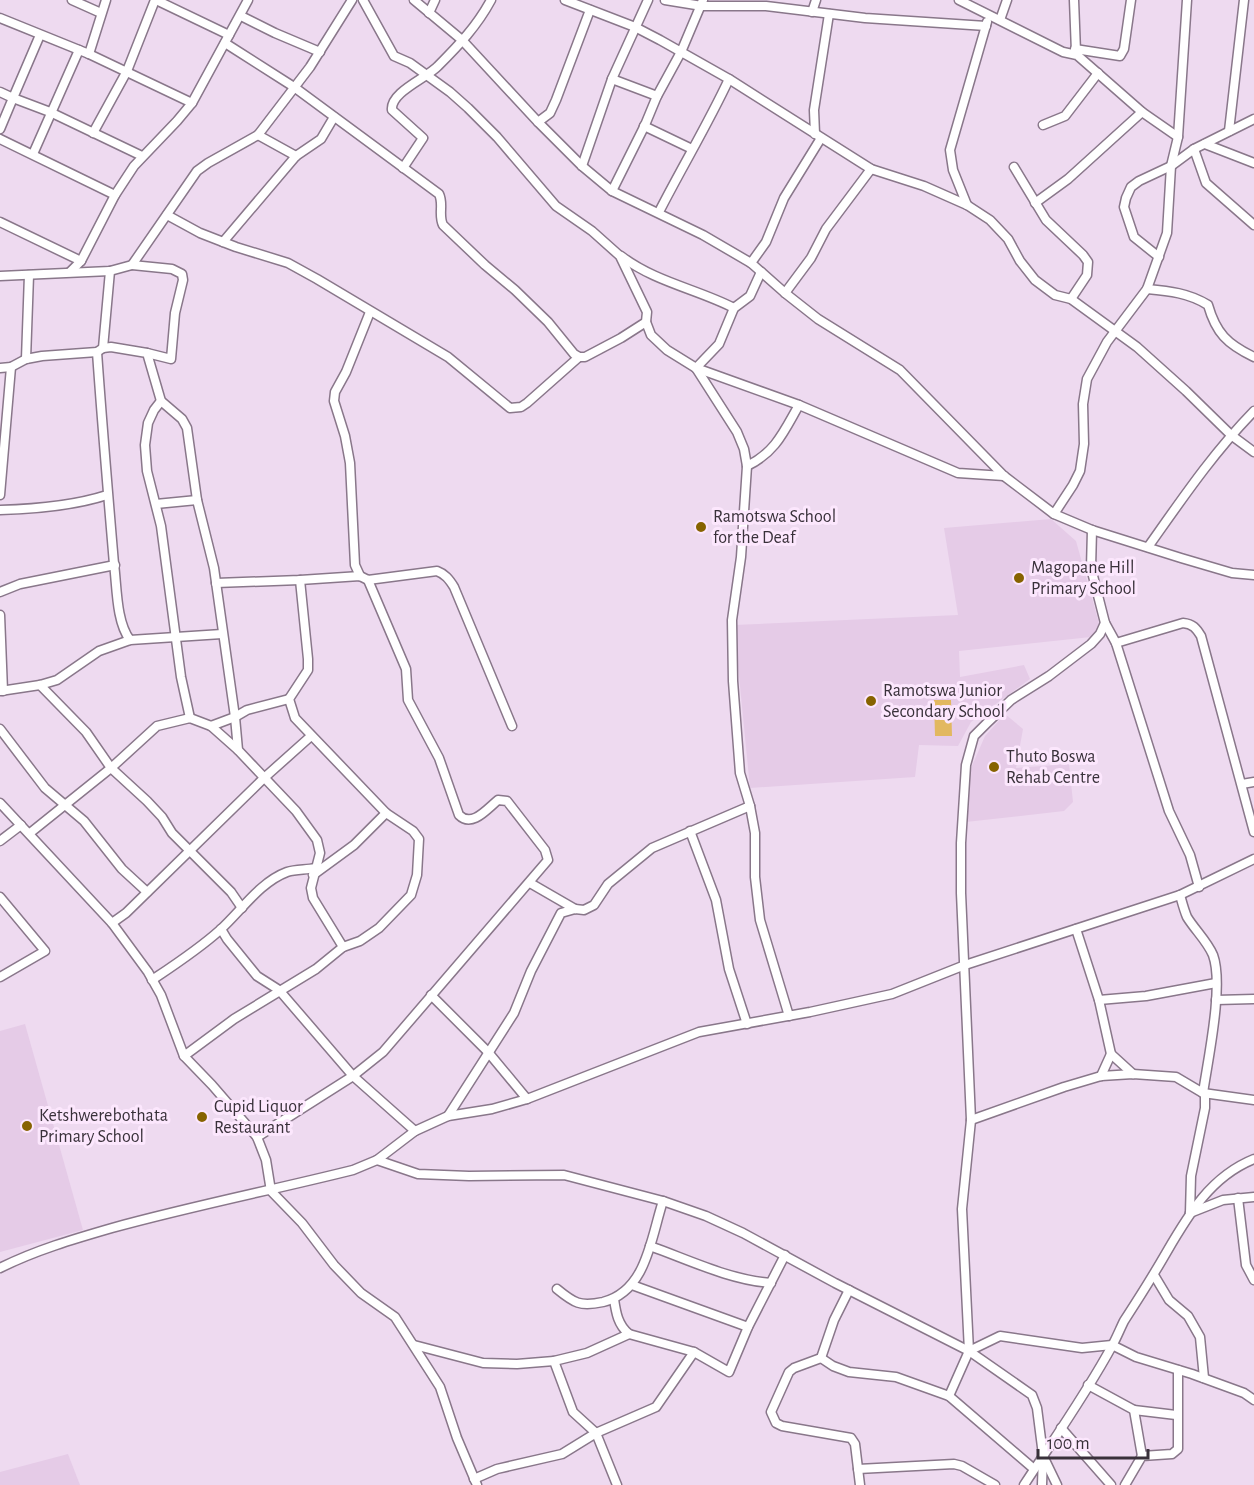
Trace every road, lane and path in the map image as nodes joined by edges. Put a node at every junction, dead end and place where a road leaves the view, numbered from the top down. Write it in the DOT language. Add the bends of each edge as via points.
graph roads {
  1 [pos="72,0"];
  2 [pos="106,0"];
  3 [pos="156,0"];
  4 [pos="248,0"];
  5 [pos="352,0"];
  6 [pos="363,0"];
  7 [pos="414,0"];
  8 [pos="435,0"];
  9 [pos="491,0"];
  10 [pos="565,0"];
  11 [pos="648,0"];
  12 [pos="665,0"];
  13 [pos="816,0"];
  14 [pos="959,0"];
  15 [pos="1007,0"];
  16 [pos="1074,0"];
  17 [pos="1131,0"];
  18 [pos="1187,0"];
  19 [pos="1244,0"];
  20 [pos="703,3"];
  21 [pos="767,3"];
  22 [pos="590,10"];
  23 [pos="812,12"];
  24 [pos="101,13"];
  25 [pos="429,13"];
  26 [pos="829,14"];
  27 [pos="989,15"];
  28 [pos="241,16"];
  29 [pos="1000,20"];
  30 [pos="2,21"];
  31 [pos="986,26"];
  32 [pos="635,27"];
  33 [pos="40,34"];
  34 [pos="229,34"];
  35 [pos="462,40"];
  36 [pos="225,43"];
  37 [pos="78,50"];
  38 [pos="320,52"];
  39 [pos="681,52"];
  40 [pos="1076,52"];
  41 [pos="89,54"];
  42 [pos="127,71"];
  43 [pos="1098,74"];
  44 [pos="427,76"];
  45 [pos="612,79"];
  46 [pos="729,79"];
  47 [pos="294,87"];
  48 [pos="0,92"];
  49 [pos="657,96"];
  50 [pos="13,98"];
  51 [pos="192,103"];
  52 [pos="50,112"];
  53 [pos="1142,112"];
  54 [pos="334,117"];
  55 [pos="1254,119"];
  56 [pos="538,122"];
  57 [pos="1043,125"];
  58 [pos="644,126"];
  59 [pos="0,129"];
  60 [pos="1229,131"];
  61 [pos="93,133"];
  62 [pos="258,135"];
  63 [pos="818,136"];
  64 [pos="1178,137"];
  65 [pos="0,139"];
  66 [pos="1205,144"];
  67 [pos="692,149"];
  68 [pos="1194,149"];
  69 [pos="33,154"];
  70 [pos="142,156"];
  71 [pos="296,156"];
  72 [pos="1254,163"];
  73 [pos="582,166"];
  74 [pos="1171,166"];
  75 [pos="1014,167"];
  76 [pos="403,168"];
  77 [pos="871,169"];
  78 [pos="612,191"];
  79 [pos="115,195"];
  80 [pos="1035,203"];
  81 [pos="967,205"];
  82 [pos="659,212"];
  83 [pos="167,215"];
  84 [pos="0,222"];
  85 [pos="1254,225"];
  86 [pos="223,242"];
  87 [pos="620,256"];
  88 [pos="1160,257"];
  89 [pos="81,261"];
  90 [pos="751,263"];
  91 [pos="132,265"];
  92 [pos="110,271"];
  93 [pos="70,272"];
  94 [pos="761,272"];
  95 [pos="29,275"];
  96 [pos="0,276"];
  97 [pos="1147,289"];
  98 [pos="785,293"];
  99 [pos="1071,299"];
  100 [pos="735,308"];
  101 [pos="370,312"];
  102 [pos="646,322"];
  103 [pos="1115,330"];
  104 [pos="100,350"];
  105 [pos="147,353"];
  106 [pos="579,357"];
  107 [pos="1254,357"];
  108 [pos="26,359"];
  109 [pos="11,367"];
  110 [pos="0,368"];
  111 [pos="696,368"];
  112 [pos="161,401"];
  113 [pos="799,405"];
  114 [pos="1254,411"];
  115 [pos="1231,435"];
  116 [pos="1254,452"];
  117 [pos="747,466"];
  118 [pos="1004,476"];
  119 [pos="0,495"];
  120 [pos="107,495"];
  121 [pos="197,500"];
  122 [pos="156,504"];
  123 [pos="0,510"];
  124 [pos="1054,514"];
  125 [pos="1092,530"];
  126 [pos="1148,547"];
  127 [pos="115,565"];
  128 [pos="1254,575"];
  129 [pos="364,578"];
  130 [pos="300,580"];
  131 [pos="216,583"];
  132 [pos="0,592"];
  133 [pos="0,615"];
  134 [pos="1105,623"];
  135 [pos="222,634"];
  136 [pos="175,637"];
  137 [pos="130,640"];
  138 [pos="1116,643"];
  139 [pos="40,685"];
  140 [pos="2,691"];
  141 [pos="289,699"];
  142 [pos="235,717"];
  143 [pos="190,718"];
  144 [pos="211,726"];
  145 [pos="512,726"];
  146 [pos="0,729"];
  147 [pos="311,736"];
  148 [pos="238,750"];
  149 [pos="111,768"];
  150 [pos="264,778"];
  151 [pos="1254,782"];
  152 [pos="1242,784"];
  153 [pos="0,803"];
  154 [pos="67,805"];
  155 [pos="750,806"];
  156 [pos="386,813"];
  157 [pos="21,825"];
  158 [pos="690,831"];
  159 [pos="1254,832"];
  160 [pos="30,833"];
  161 [pos="0,841"];
  162 [pos="190,851"];
  163 [pos="1254,858"];
  164 [pos="314,872"];
  165 [pos="530,883"];
  166 [pos="1199,887"];
  167 [pos="147,892"];
  168 [pos="1180,895"];
  169 [pos="0,897"];
  170 [pos="242,908"];
  171 [pos="575,909"];
  172 [pos="112,923"];
  173 [pos="221,929"];
  174 [pos="1076,929"];
  175 [pos="343,947"];
  176 [pos="965,965"];
  177 [pos="0,977"];
  178 [pos="152,980"];
  179 [pos="1216,983"];
  180 [pos="279,990"];
  181 [pos="431,995"];
  182 [pos="1254,999"];
  183 [pos="1099,1000"];
  184 [pos="1216,1000"];
  185 [pos="789,1016"];
  186 [pos="747,1024"];
  187 [pos="488,1052"];
  188 [pos="1111,1054"];
  189 [pos="184,1056"];
  190 [pos="1133,1074"];
  191 [pos="353,1076"];
  192 [pos="1101,1076"];
  193 [pos="1203,1093"];
  194 [pos="527,1099"];
  195 [pos="1254,1100"];
  196 [pos="448,1116"];
  197 [pos="970,1120"];
  198 [pos="415,1131"];
  199 [pos="257,1137"];
  200 [pos="1254,1159"];
  201 [pos="377,1160"];
  202 [pos="271,1191"];
  203 [pos="1254,1197"];
  204 [pos="1238,1198"];
  205 [pos="663,1200"];
  206 [pos="1190,1214"];
  207 [pos="650,1246"];
  208 [pos="785,1255"];
  209 [pos="0,1268"];
  210 [pos="1154,1275"];
  211 [pos="1254,1280"];
  212 [pos="771,1283"];
  213 [pos="632,1285"];
  214 [pos="557,1289"];
  215 [pos="849,1290"];
  216 [pos="614,1299"];
  217 [pos="748,1327"];
  218 [pos="630,1334"];
  219 [pos="414,1345"];
  220 [pos="1113,1345"];
  221 [pos="969,1351"];
  222 [pos="694,1352"];
  223 [pos="821,1358"];
  224 [pos="554,1361"];
  225 [pos="1178,1370"];
  226 [pos="1203,1378"];
  227 [pos="1088,1385"];
  228 [pos="949,1396"];
  229 [pos="1254,1400"];
  230 [pos="1134,1410"];
  231 [pos="1176,1415"];
  232 [pos="1061,1428"];
  233 [pos="596,1432"];
  234 [pos="1043,1455"];
  235 [pos="1142,1456"];
  236 [pos="858,1469"];
  237 [pos="1034,1469"];
  238 [pos="476,1482"];
  239 [pos="617,1485"];
  240 [pos="860,1485"];
  241 [pos="994,1485"];
  242 [pos="1024,1485"];
  243 [pos="1042,1485"];
  244 [pos="1057,1485"];
  245 [pos="1111,1485"];
  246 [pos="1125,1485"];
  1 -- 24 [label="street"];
  2 -- 24 [label="street"];
  3 -- 34 [label="street"];
  3 -- 42 [label="street"];
  4 -- 28 [label="street"];
  5 -- 38 [label="street"];
  6 -- 44 [label="street" via="394,56"];
  7 -- 25 [label="street"];
  8 -- 25 [label="street"];
  9 -- 35 [label="street" via="479,22"];
  10 -- 22 [label="street"];
  11 -- 32 [label="street"];
  12 -- 20 [label="street"];
  13 -- 23 [label="street"];
  14 -- 27 [label="street"];
  15 -- 29 [label="street"];
  16 -- 40 [label="street"];
  17 -- 40 [label="street" via="1120,56"];
  18 -- 64 [label="street"];
  19 -- 60 [label="street"];
  20 -- 21 [label="street"];
  20 -- 39 [label="street"];
  21 -- 23 [label="street"];
  22 -- 32 [label="street"];
  22 -- 56 [label="street" via="550,113"];
  23 -- 26 [label="street"];
  24 -- 41 [label="street"];
  25 -- 35 [label="street"];
  26 -- 31 [label="street"];
  26 -- 63 [label="street" via="814,110"];
  27 -- 29 [label="street"];
  27 -- 31 [label="street"];
  28 -- 34 [label="street"];
  28 -- 38 [label="street"];
  29 -- 40 [label="street" via="1063,52"];
  30 -- 33 [label="street"];
  31 -- 81 [label="street" via="950,150 953,170"];
  32 -- 39 [label="street"];
  32 -- 45 [label="street"];
  33 -- 37 [label="street"];
  33 -- 50 [label="street"];
  34 -- 36 [label="street"];
  35 -- 44 [label="street"];
  35 -- 56 [label="street"];
  36 -- 47 [label="street"];
  36 -- 51 [label="street"];
  37 -- 41 [label="street"];
  37 -- 52 [label="street"];
  38 -- 47 [label="street"];
  39 -- 46 [label="street"];
  39 -- 49 [label="street"];
  40 -- 43 [label="street"];
  41 -- 42 [label="street"];
  42 -- 51 [label="street"];
  42 -- 61 [label="street"];
  43 -- 53 [label="street"];
  43 -- 57 [label="street" via="1065,116"];
  44 -- 76 [label="street" via="408,87 391,106 423,138"];
  44 -- 87 [label="street" via="483,123 556,206"];
  45 -- 49 [label="street"];
  45 -- 73 [label="street"];
  46 -- 63 [label="street"];
  46 -- 67 [label="street"];
  47 -- 54 [label="street"];
  47 -- 62 [label="street"];
  48 -- 50 [label="street"];
  49 -- 58 [label="street"];
  50 -- 52 [label="street"];
  50 -- 59 [label="street"];
  51 -- 70 [label="street"];
  52 -- 61 [label="street"];
  52 -- 69 [label="street"];
  53 -- 64 [label="street"];
  53 -- 80 [label="street" via="1068,179"];
  54 -- 71 [label="street" via="321,139"];
  54 -- 76 [label="street"];
  55 -- 60 [label="street"];
  56 -- 73 [label="street"];
  58 -- 67 [label="street"];
  58 -- 78 [label="street"];
  60 -- 66 [label="street"];
  61 -- 70 [label="street"];
  62 -- 71 [label="street"];
  62 -- 83 [label="street" via="197,171"];
  63 -- 77 [label="street"];
  63 -- 90 [label="street" via="784,198 766,242"];
  64 -- 74 [label="street"];
  65 -- 69 [label="street"];
  66 -- 68 [label="street"];
  66 -- 72 [label="street"];
  67 -- 82 [label="street"];
  68 -- 74 [label="street"];
  68 -- 85 [label="street" via="1206,183"];
  69 -- 79 [label="street"];
  70 -- 79 [label="street"];
  71 -- 86 [label="street"];
  73 -- 78 [label="street"];
  74 -- 88 [label="street" via="1167,233"];
  74 -- 88 [label="street" via="1139,181 1128,193 1124,207 1134,237"];
  75 -- 80 [label="street"];
  76 -- 106 [label="street" via="440,194 443,225 548,322"];
  77 -- 81 [label="street"];
  77 -- 98 [label="street"];
  78 -- 82 [label="street"];
  79 -- 89 [label="street"];
  80 -- 99 [label="street" via="1046,220 1088,262 1087,275"];
  81 -- 99 [label="street" via="990,220 1008,239 1035,280 1055,295"];
  82 -- 90 [label="street"];
  83 -- 86 [label="street"];
  83 -- 91 [label="street"];
  84 -- 89 [label="street"];
  86 -- 101 [label="street" via="288,263"];
  87 -- 100 [label="street" via="644,271"];
  87 -- 102 [label="street" via="647,312"];
  88 -- 97 [label="street"];
  89 -- 93 [label="street"];
  90 -- 94 [label="street"];
  91 -- 92 [label="street"];
  91 -- 105 [label="street" via="177,270 182,274 171,359"];
  92 -- 93 [label="street"];
  92 -- 104 [label="street"];
  93 -- 95 [label="street"];
  94 -- 98 [label="street"];
  94 -- 100 [label="street" via="750,296"];
  95 -- 96 [label="street"];
  95 -- 108 [label="street"];
  97 -- 103 [label="street"];
  97 -- 107 [label="street" via="1174,292 1208,305 1213,323 1226,339"];
  98 -- 118 [label="street" via="818,319 900,370"];
  99 -- 103 [label="street"];
  100 -- 111 [label="street" via="719,344"];
  101 -- 106 [label="street" via="448,357 510,408 527,403"];
  101 -- 129 [label="street" via="334,401 350,463 355,565"];
  102 -- 106 [label="street"];
  102 -- 111 [label="street" via="651,335 667,350"];
  103 -- 115 [label="street"];
  103 -- 124 [label="street" via="1087,379 1080,471"];
  104 -- 105 [label="street" via="111,347"];
  104 -- 108 [label="street"];
  104 -- 120 [label="street"];
  105 -- 112 [label="street"];
  108 -- 109 [label="street"];
  109 -- 110 [label="street"];
  109 -- 119 [label="street"];
  111 -- 113 [label="street"];
  111 -- 117 [label="street" via="737,432"];
  112 -- 121 [label="street" via="187,428"];
  112 -- 122 [label="street" via="148,423 145,445"];
  113 -- 117 [label="street" via="775,446"];
  113 -- 118 [label="street" via="958,473"];
  114 -- 115 [label="street"];
  115 -- 116 [label="street"];
  115 -- 126 [label="street"];
  117 -- 155 [label="street" via="732,620 740,773"];
  118 -- 124 [label="street"];
  120 -- 123 [label="street" via="54,506"];
  120 -- 127 [label="street"];
  121 -- 122 [label="street"];
  121 -- 131 [label="street"];
  122 -- 136 [label="street"];
  124 -- 125 [label="street"];
  125 -- 126 [label="street"];
  125 -- 134 [label="street" via="1091,568"];
  126 -- 128 [label="street" via="1232,573"];
  127 -- 132 [label="street" via="20,584"];
  127 -- 137 [label="street" via="120,612"];
  129 -- 130 [label="street"];
  129 -- 145 [label="street" via="437,571 449,578"];
  129 -- 165 [label="street" via="406,669 408,699 439,758 459,815 474,819 498,800 507,801 548,856"];
  130 -- 131 [label="street"];
  130 -- 141 [label="street" via="309,646 308,670"];
  131 -- 135 [label="street"];
  133 -- 140 [label="street"];
  134 -- 138 [label="street"];
  134 -- 176 [label="street" via="1091,644 1011,700 974,736 966,765 961,843"];
  135 -- 136 [label="street"];
  135 -- 142 [label="street"];
  136 -- 137 [label="street"];
  136 -- 143 [label="street"];
  137 -- 139 [label="street" via="99,651 71,672"];
  138 -- 152 [label="street" via="1183,623 1192,624 1201,636"];
  138 -- 166 [label="street" via="1169,811 1190,855"];
  139 -- 140 [label="street"];
  139 -- 149 [label="street" via="86,732"];
  141 -- 142 [label="street"];
  141 -- 147 [label="street" via="295,718"];
  142 -- 144 [label="street"];
  142 -- 148 [label="street"];
  143 -- 144 [label="street"];
  143 -- 149 [label="street" via="157,726"];
  144 -- 148 [label="street"];
  146 -- 154 [label="street" via="45,789"];
  147 -- 150 [label="street"];
  147 -- 156 [label="street"];
  148 -- 150 [label="street"];
  149 -- 154 [label="street"];
  149 -- 162 [label="street" via="147,801"];
  150 -- 162 [label="street"];
  150 -- 164 [label="street" via="317,840 320,853"];
  151 -- 152 [label="street"];
  152 -- 159 [label="street"];
  153 -- 157 [label="street"];
  154 -- 160 [label="street"];
  154 -- 167 [label="street"];
  155 -- 158 [label="street"];
  155 -- 185 [label="street" via="760,920"];
  156 -- 164 [label="street" via="354,845"];
  156 -- 175 [label="street" via="419,839 415,885 411,895 379,928"];
  157 -- 160 [label="street"];
  157 -- 161 [label="street"];
  158 -- 171 [label="street" via="652,848 608,884 594,905"];
  158 -- 186 [label="street" via="716,900 729,969"];
  160 -- 172 [label="street"];
  162 -- 167 [label="street"];
  162 -- 170 [label="street" via="210,868"];
  163 -- 166 [label="street"];
  164 -- 170 [label="street" via="289,871 279,876"];
  164 -- 175 [label="street" via="313,898"];
  165 -- 171 [label="street"];
  165 -- 181 [label="street"];
  166 -- 168 [label="street"];
  167 -- 172 [label="street"];
  168 -- 174 [label="street"];
  168 -- 179 [label="street" via="1188,918 1212,952"];
  169 -- 177 [label="street" via="45,951"];
  170 -- 173 [label="street"];
  171 -- 187 [label="street" via="558,916 514,1013"];
  172 -- 178 [label="street"];
  173 -- 178 [label="street"];
  173 -- 180 [label="street" via="257,976"];
  174 -- 176 [label="street"];
  174 -- 183 [label="street"];
  175 -- 180 [label="street" via="316,969"];
  176 -- 185 [label="street" via="892,994"];
  176 -- 197 [label="street"];
  178 -- 189 [label="street"];
  179 -- 183 [label="street"];
  179 -- 184 [label="street"];
  180 -- 189 [label="street"];
  180 -- 191 [label="street"];
  181 -- 187 [label="street"];
  181 -- 191 [label="street" via="383,1052"];
  182 -- 184 [label="street"];
  183 -- 188 [label="street"];
  184 -- 193 [label="street"];
  185 -- 186 [label="street"];
  186 -- 194 [label="street" via="699,1032"];
  187 -- 194 [label="street"];
  187 -- 196 [label="street"];
  188 -- 190 [label="street"];
  188 -- 192 [label="street"];
  189 -- 199 [label="street"];
  190 -- 192 [label="street"];
  190 -- 193 [label="street" via="1176,1077"];
  191 -- 198 [label="street"];
  191 -- 199 [label="street"];
  192 -- 197 [label="street"];
  193 -- 195 [label="street"];
  193 -- 206 [label="street" via="1205,1108 1191,1176"];
  194 -- 196 [label="street"];
  196 -- 198 [label="street"];
  197 -- 221 [label="street" via="962,1209"];
  198 -- 201 [label="street"];
  199 -- 202 [label="street"];
  200 -- 206 [label="street" via="1225,1175"];
  201 -- 202 [label="street"];
  201 -- 205 [label="street" via="418,1174 564,1175"];
  202 -- 209 [label="street" via="86,1235"];
  202 -- 219 [label="street" via="361,1293 395,1317"];
  203 -- 204 [label="street"];
  204 -- 206 [label="street"];
  204 -- 211 [label="street" via="1246,1264"];
  205 -- 207 [label="street"];
  205 -- 208 [label="street" via="706,1216"];
  206 -- 210 [label="street"];
  207 -- 212 [label="street" via="725,1273"];
  207 -- 213 [label="street"];
  208 -- 212 [label="street"];
  208 -- 215 [label="street"];
  210 -- 220 [label="street"];
  210 -- 226 [label="street" via="1169,1300 1195,1326 1200,1337"];
  212 -- 217 [label="street"];
  213 -- 216 [label="street"];
  213 -- 217 [label="street"];
  214 -- 216 [label="street" via="578,1304"];
  215 -- 221 [label="street"];
  215 -- 223 [label="street"];
  216 -- 218 [label="street" via="617,1318"];
  217 -- 222 [label="street" via="729,1372"];
  218 -- 222 [label="street"];
  218 -- 224 [label="street" via="587,1353"];
  219 -- 224 [label="street" via="483,1363"];
  219 -- 238 [label="street" via="440,1387 456,1438"];
  220 -- 221 [label="street" via="1082,1348 1000,1336"];
  220 -- 225 [label="street"];
  220 -- 227 [label="street"];
  221 -- 228 [label="street"];
  221 -- 234 [label="street" via="1032,1395"];
  222 -- 233 [label="street" via="656,1407"];
  223 -- 228 [label="street" via="849,1371 896,1377"];
  223 -- 236 [label="street" via="789,1372 771,1412 773,1419 782,1426 851,1438"];
  224 -- 233 [label="street" via="573,1412"];
  225 -- 226 [label="street"];
  225 -- 231 [label="street"];
  226 -- 229 [label="street"];
  227 -- 230 [label="street"];
  227 -- 232 [label="street"];
  228 -- 237 [label="street"];
  230 -- 231 [label="street"];
  230 -- 235 [label="street"];
  231 -- 235 [label="street" via="1178,1449 1172,1454"];
  232 -- 234 [label="street"];
  232 -- 245 [label="street"];
  233 -- 238 [label="street" via="562,1454 497,1469"];
  233 -- 239 [label="street"];
  234 -- 237 [label="street"];
  234 -- 243 [label="street"];
  234 -- 244 [label="street"];
  235 -- 246 [label="street"];
  236 -- 240 [label="street"];
  236 -- 241 [label="street" via="954,1464"];
  237 -- 242 [label="street"];
}
